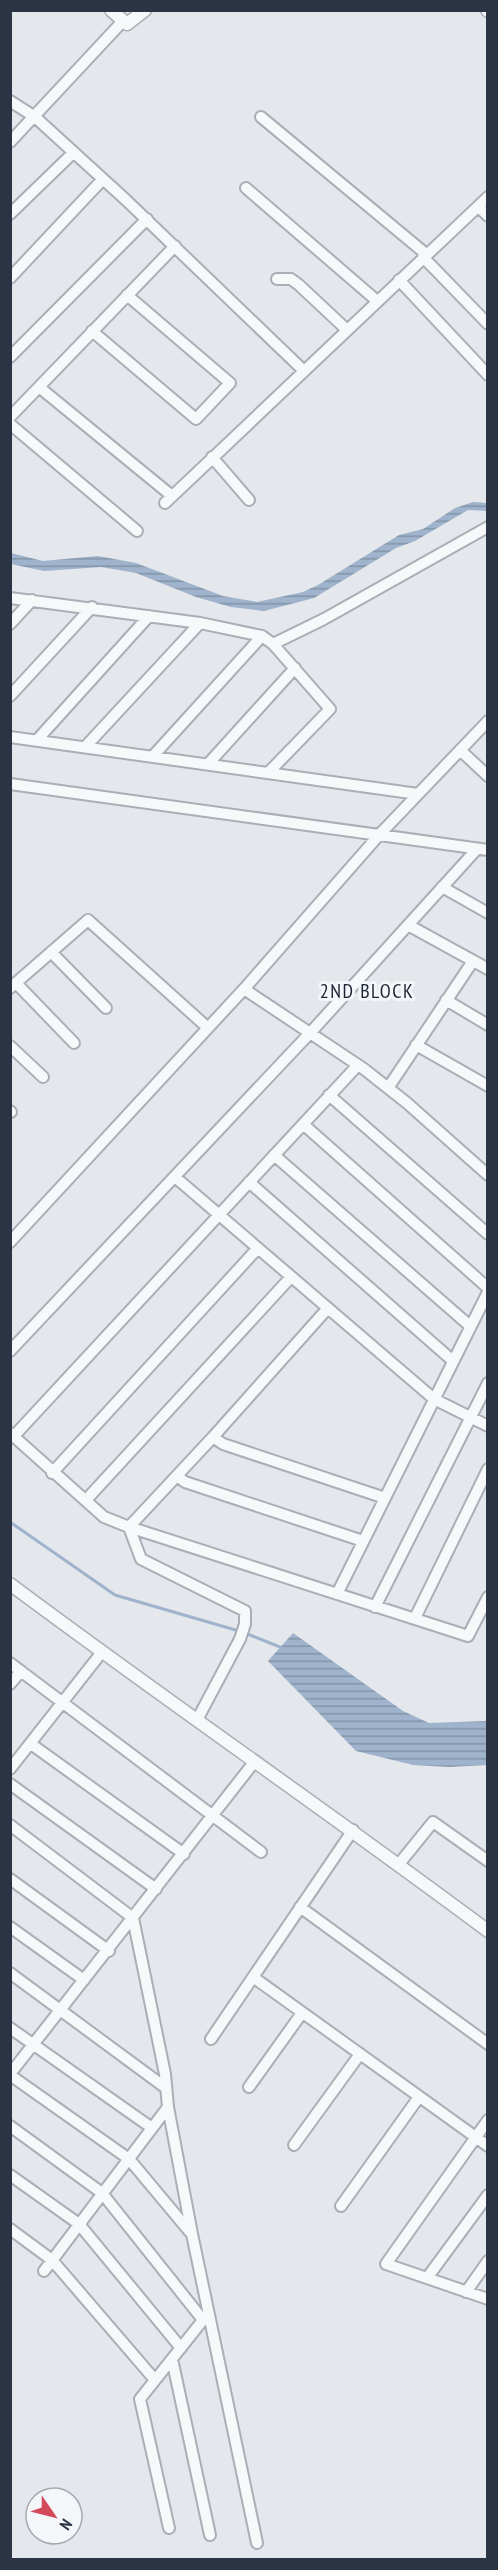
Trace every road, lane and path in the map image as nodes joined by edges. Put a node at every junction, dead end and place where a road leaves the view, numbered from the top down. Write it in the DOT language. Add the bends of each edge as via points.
graph roads {
  1 [pos="125,14"];
  2 [pos="10,101"];
  3 [pos="35,117"];
  4 [pos="261,117"];
  5 [pos="10,142"];
  6 [pos="73,153"];
  7 [pos="102,179"];
  8 [pos="246,188"];
  9 [pos="488,197"];
  10 [pos="479,207"];
  11 [pos="10,214"];
  12 [pos="488,216"];
  13 [pos="147,219"];
  14 [pos="175,246"];
  15 [pos="425,255"];
  16 [pos="10,278"];
  17 [pos="277,279"];
  18 [pos="399,280"];
  19 [pos="127,295"];
  20 [pos="376,300"];
  21 [pos="488,324"];
  22 [pos="346,329"];
  23 [pos="92,331"];
  24 [pos="10,357"];
  25 [pos="303,370"];
  26 [pos="488,375"];
  27 [pos="39,387"];
  28 [pos="10,417"];
  29 [pos="10,424"];
  30 [pos="212,457"];
  31 [pos="249,500"];
  32 [pos="488,527"];
  33 [pos="137,531"];
  34 [pos="10,598"];
  35 [pos="32,600"];
  36 [pos="92,607"];
  37 [pos="149,616"];
  38 [pos="200,623"];
  39 [pos="10,624"];
  40 [pos="262,636"];
  41 [pos="273,644"];
  42 [pos="295,668"];
  43 [pos="10,696"];
  44 [pos="488,721"];
  45 [pos="10,737"];
  46 [pos="37,740"];
  47 [pos="86,746"];
  48 [pos="460,750"];
  49 [pos="153,756"];
  50 [pos="208,764"];
  51 [pos="268,773"];
  52 [pos="488,776"];
  53 [pos="10,784"];
  54 [pos="418,794"];
  55 [pos="380,834"];
  56 [pos="482,849"];
  57 [pos="442,887"];
  58 [pos="488,913"];
  59 [pos="408,925"];
  60 [pos="51,952"];
  61 [pos="472,961"];
  62 [pos="488,969"];
  63 [pos="13,986"];
  64 [pos="244,989"];
  65 [pos="446,1000"];
  66 [pos="106,1008"];
  67 [pos="488,1025"];
  68 [pos="208,1028"];
  69 [pos="311,1032"];
  70 [pos="74,1043"];
  71 [pos="416,1045"];
  72 [pos="10,1046"];
  73 [pos="358,1065"];
  74 [pos="43,1077"];
  75 [pos="488,1086"];
  76 [pos="388,1088"];
  77 [pos="329,1095"];
  78 [pos="303,1124"];
  79 [pos="274,1155"];
  80 [pos="488,1175"];
  81 [pos="175,1177"];
  82 [pos="249,1182"];
  83 [pos="219,1215"];
  84 [pos="488,1234"];
  85 [pos="10,1242"];
  86 [pos="258,1248"];
  87 [pos="291,1277"];
  88 [pos="488,1290"];
  89 [pos="328,1308"];
  90 [pos="470,1326"];
  91 [pos="10,1351"];
  92 [pos="453,1361"];
  93 [pos="488,1383"];
  94 [pos="434,1399"];
  95 [pos="470,1418"];
  96 [pos="488,1426"];
  97 [pos="12,1435"];
  98 [pos="213,1437"];
  99 [pos="488,1469"];
  100 [pos="52,1473"];
  101 [pos="177,1476"];
  102 [pos="385,1498"];
  103 [pos="86,1500"];
  104 [pos="129,1527"];
  105 [pos="363,1541"];
  106 [pos="10,1584"];
  107 [pos="337,1594"];
  108 [pos="488,1597"];
  109 [pos="375,1606"];
  110 [pos="415,1618"];
  111 [pos="102,1652"];
  112 [pos="10,1663"];
  113 [pos="21,1671"];
  114 [pos="10,1684"];
  115 [pos="63,1702"];
  116 [pos="197,1720"];
  117 [pos="31,1744"];
  118 [pos="255,1761"];
  119 [pos="10,1769"];
  120 [pos="10,1784"];
  121 [pos="214,1816"];
  122 [pos="10,1825"];
  123 [pos="352,1830"];
  124 [pos="261,1852"];
  125 [pos="184,1854"];
  126 [pos="488,1861"];
  127 [pos="399,1864"];
  128 [pos="10,1879"];
  129 [pos="156,1889"];
  130 [pos="300,1907"];
  131 [pos="133,1918"];
  132 [pos="10,1927"];
  133 [pos="488,1931"];
  134 [pos="109,1951"];
  135 [pos="10,1973"];
  136 [pos="253,1977"];
  137 [pos="84,1980"];
  138 [pos="61,2009"];
  139 [pos="302,2013"];
  140 [pos="10,2028"];
  141 [pos="211,2039"];
  142 [pos="488,2044"];
  143 [pos="34,2045"];
  144 [pos="360,2054"];
  145 [pos="10,2075"];
  146 [pos="249,2087"];
  147 [pos="166,2088"];
  148 [pos="419,2097"];
  149 [pos="168,2107"];
  150 [pos="488,2120"];
  151 [pos="10,2126"];
  152 [pos="152,2128"];
  153 [pos="475,2137"];
  154 [pos="294,2145"];
  155 [pos="488,2146"];
  156 [pos="129,2159"];
  157 [pos="10,2175"];
  158 [pos="102,2193"];
  159 [pos="488,2195"];
  160 [pos="340,2206"];
  161 [pos="79,2224"];
  162 [pos="10,2229"];
  163 [pos="192,2234"];
  164 [pos="52,2260"];
  165 [pos="488,2261"];
  166 [pos="44,2271"];
  167 [pos="427,2278"];
  168 [pos="466,2292"];
  169 [pos="488,2299"];
  170 [pos="206,2316"];
  171 [pos="180,2348"];
  172 [pos="172,2359"];
  173 [pos="155,2380"];
  174 [pos="170,2528"];
  175 [pos="210,2535"];
  176 [pos="257,2544"];
  1 -- 3 [label="street"];
  2 -- 3 [label="street"];
  3 -- 5 [label="street"];
  3 -- 6 [label="street"];
  4 -- 15 [label="street"];
  6 -- 7 [label="street"];
  6 -- 11 [label="street"];
  7 -- 13 [label="street"];
  7 -- 16 [label="street"];
  8 -- 20 [label="street"];
  9 -- 10 [label="street"];
  10 -- 12 [label="street"];
  10 -- 15 [label="street"];
  13 -- 14 [label="street"];
  13 -- 24 [label="street"];
  14 -- 19 [label="street"];
  14 -- 25 [label="street"];
  15 -- 18 [label="street"];
  15 -- 21 [label="street"];
  17 -- 22 [label="street" via="291,279"];
  18 -- 20 [label="street"];
  18 -- 26 [label="street"];
  19 -- 23 [label="street"];
  19 -- 23 [label="street" via="230,383 196,419"];
  20 -- 22 [label="street"];
  22 -- 25 [label="street"];
  23 -- 27 [label="street"];
  25 -- 30 [label="street"];
  27 -- 28 [label="street"];
  27 -- 30 [label="street" via="168,499"];
  29 -- 33 [label="street"];
  30 -- 31 [label="street"];
  32 -- 41 [label="street" via="324,620"];
  34 -- 35 [label="street"];
  35 -- 36 [label="street"];
  35 -- 39 [label="street"];
  36 -- 37 [label="street"];
  36 -- 43 [label="street"];
  37 -- 38 [label="street"];
  37 -- 46 [label="street"];
  38 -- 40 [label="street"];
  38 -- 47 [label="street"];
  40 -- 41 [label="street"];
  40 -- 49 [label="street"];
  41 -- 42 [label="street"];
  42 -- 50 [label="street"];
  42 -- 51 [label="street" via="330,709"];
  44 -- 48 [label="street"];
  45 -- 46 [label="street"];
  46 -- 47 [label="street"];
  47 -- 49 [label="street"];
  48 -- 52 [label="street"];
  48 -- 54 [label="street"];
  49 -- 50 [label="street"];
  50 -- 51 [label="street"];
  51 -- 54 [label="street"];
  53 -- 55 [label="street"];
  54 -- 55 [label="street"];
  55 -- 56 [label="street"];
  55 -- 64 [label="street"];
  56 -- 57 [label="street"];
  57 -- 58 [label="street"];
  57 -- 59 [label="street"];
  59 -- 61 [label="street"];
  59 -- 69 [label="street"];
  60 -- 63 [label="street"];
  60 -- 66 [label="street"];
  60 -- 68 [label="street" via="88,920"];
  61 -- 62 [label="street"];
  61 -- 65 [label="street"];
  63 -- 70 [label="street"];
  64 -- 68 [label="street"];
  64 -- 69 [label="street"];
  65 -- 67 [label="street"];
  65 -- 71 [label="street"];
  68 -- 85 [label="street"];
  69 -- 73 [label="street"];
  69 -- 81 [label="street"];
  71 -- 75 [label="street"];
  71 -- 76 [label="street"];
  72 -- 74 [label="street"];
  73 -- 76 [label="street"];
  73 -- 77 [label="street"];
  76 -- 80 [label="street"];
  77 -- 78 [label="street"];
  77 -- 84 [label="street"];
  78 -- 79 [label="street"];
  78 -- 88 [label="street"];
  79 -- 82 [label="street"];
  79 -- 90 [label="street"];
  81 -- 83 [label="street"];
  81 -- 91 [label="street"];
  82 -- 83 [label="street"];
  82 -- 92 [label="street"];
  83 -- 86 [label="street"];
  83 -- 97 [label="street"];
  86 -- 87 [label="street"];
  86 -- 100 [label="street"];
  87 -- 89 [label="street"];
  87 -- 103 [label="street"];
  88 -- 90 [label="street"];
  89 -- 94 [label="street"];
  89 -- 98 [label="street"];
  90 -- 92 [label="street"];
  92 -- 94 [label="street"];
  93 -- 95 [label="street"];
  94 -- 95 [label="street"];
  94 -- 102 [label="street"];
  95 -- 96 [label="street"];
  95 -- 109 [label="street"];
  97 -- 100 [label="street"];
  98 -- 101 [label="street"];
  98 -- 102 [label="street" via="223,1444"];
  99 -- 110 [label="street"];
  100 -- 103 [label="street"];
  101 -- 104 [label="street"];
  101 -- 105 [label="street" via="185,1482"];
  102 -- 105 [label="street"];
  103 -- 104 [label="street" via="104,1517"];
  104 -- 107 [label="street"];
  104 -- 116 [label="street" via="141,1559 244,1611 242,1632"];
  105 -- 107 [label="street"];
  106 -- 111 [label="street"];
  107 -- 109 [label="street"];
  108 -- 110 [label="street" via="468,1636"];
  109 -- 110 [label="street"];
  111 -- 115 [label="street"];
  111 -- 116 [label="street"];
  112 -- 113 [label="street"];
  113 -- 114 [label="street"];
  113 -- 115 [label="street"];
  115 -- 117 [label="street"];
  115 -- 121 [label="street"];
  116 -- 118 [label="street"];
  117 -- 119 [label="street"];
  117 -- 125 [label="street"];
  118 -- 121 [label="street"];
  118 -- 123 [label="street"];
  120 -- 129 [label="street"];
  121 -- 124 [label="street"];
  121 -- 125 [label="street"];
  122 -- 131 [label="street"];
  123 -- 127 [label="street"];
  123 -- 130 [label="street"];
  125 -- 129 [label="street"];
  126 -- 127 [label="street" via="433,1822"];
  127 -- 133 [label="street"];
  128 -- 134 [label="street"];
  129 -- 131 [label="street"];
  130 -- 136 [label="street"];
  130 -- 142 [label="street"];
  131 -- 134 [label="street"];
  131 -- 147 [label="street"];
  132 -- 137 [label="street"];
  134 -- 137 [label="street"];
  135 -- 138 [label="street"];
  136 -- 139 [label="street"];
  136 -- 141 [label="street"];
  137 -- 138 [label="street"];
  138 -- 143 [label="street"];
  138 -- 147 [label="street"];
  139 -- 144 [label="street"];
  139 -- 146 [label="street"];
  140 -- 143 [label="street"];
  143 -- 145 [label="street"];
  143 -- 152 [label="street"];
  144 -- 148 [label="street"];
  144 -- 154 [label="street"];
  145 -- 156 [label="street"];
  147 -- 149 [label="street"];
  148 -- 153 [label="street"];
  148 -- 160 [label="street"];
  149 -- 152 [label="street"];
  149 -- 163 [label="street"];
  150 -- 153 [label="street"];
  151 -- 158 [label="street"];
  152 -- 156 [label="street"];
  153 -- 155 [label="street"];
  153 -- 167 [label="street" via="386,2264"];
  156 -- 158 [label="street"];
  156 -- 163 [label="street"];
  157 -- 161 [label="street"];
  158 -- 161 [label="street"];
  158 -- 170 [label="street"];
  159 -- 167 [label="street"];
  161 -- 164 [label="street"];
  161 -- 171 [label="street"];
  162 -- 164 [label="street"];
  163 -- 170 [label="street"];
  164 -- 166 [label="street"];
  164 -- 173 [label="street"];
  165 -- 168 [label="street"];
  167 -- 168 [label="street"];
  168 -- 169 [label="street"];
  170 -- 171 [label="street"];
  170 -- 176 [label="street"];
  171 -- 172 [label="street"];
  172 -- 173 [label="street"];
  172 -- 175 [label="street"];
  173 -- 174 [label="street" via="140,2399"];
}
